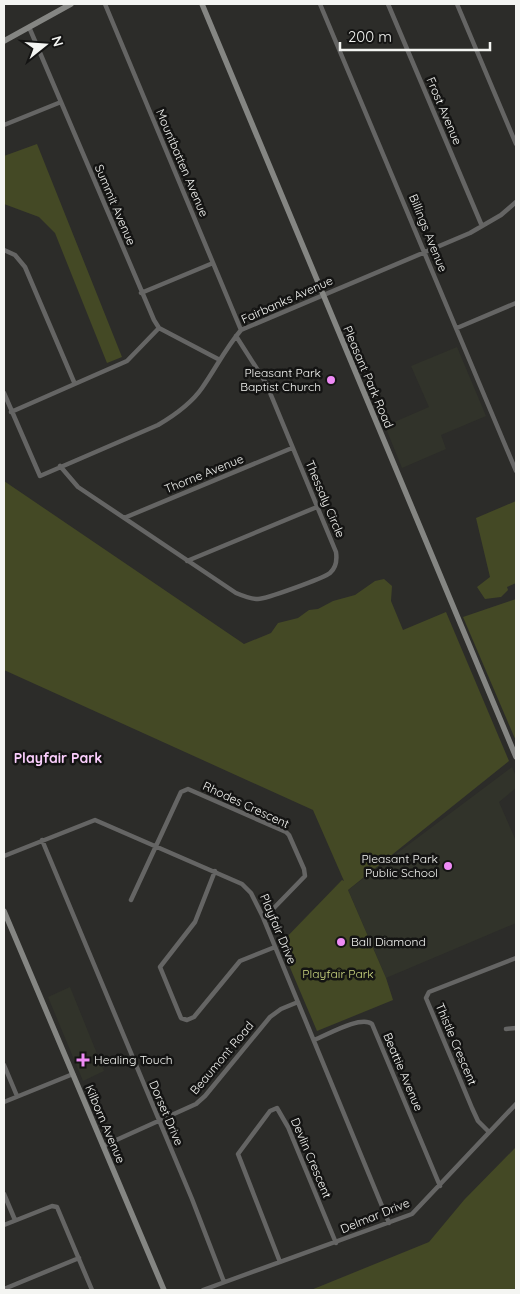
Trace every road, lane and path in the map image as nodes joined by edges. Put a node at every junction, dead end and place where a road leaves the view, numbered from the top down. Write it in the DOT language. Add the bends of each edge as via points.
graph roads {
  1 [pos="71,4"];
  2 [pos="105,4"];
  3 [pos="202,4"];
  4 [pos="320,4"];
  5 [pos="388,4"];
  6 [pos="457,4"];
  7 [pos="29,27"];
  8 [pos="4,41"];
  9 [pos="61,102"];
  10 [pos="4,125"];
  11 [pos="516,144"];
  12 [pos="516,202"];
  13 [pos="482,226"];
  14 [pos="4,250"];
  15 [pos="424,252"];
  16 [pos="213,263"];
  17 [pos="141,293"];
  18 [pos="323,295"];
  19 [pos="516,306"];
  20 [pos="159,328"];
  21 [pos="457,328"];
  22 [pos="242,330"];
  23 [pos="236,336"];
  24 [pos="218,359"];
  25 [pos="74,382"];
  26 [pos="4,393"];
  27 [pos="12,412"];
  28 [pos="292,448"];
  29 [pos="60,466"];
  30 [pos="516,471"];
  31 [pos="317,507"];
  32 [pos="124,518"];
  33 [pos="187,560"];
  34 [pos="516,757"];
  35 [pos="42,840"];
  36 [pos="157,845"];
  37 [pos="4,856"];
  38 [pos="215,871"];
  39 [pos="131,900"];
  40 [pos="4,911"];
  41 [pos="262,915"];
  42 [pos="5,918"];
  43 [pos="275,947"];
  44 [pos="516,958"];
  45 [pos="298,1002"];
  46 [pos="516,1028"];
  47 [pos="506,1029"];
  48 [pos="314,1040"];
  49 [pos="4,1065"];
  50 [pos="73,1074"];
  51 [pos="17,1096"];
  52 [pos="4,1102"];
  53 [pos="516,1104"];
  54 [pos="159,1122"];
  55 [pos="489,1132"];
  56 [pos="102,1146"];
  57 [pos="440,1186"];
  58 [pos="4,1194"];
  59 [pos="15,1220"];
  60 [pos="389,1224"];
  61 [pos="4,1225"];
  62 [pos="336,1243"];
  63 [pos="79,1258"];
  64 [pos="280,1262"];
  65 [pos="224,1282"];
  66 [pos="4,1289"];
  67 [pos="92,1290"];
  68 [pos="164,1290"];
  69 [pos="203,1290"];
  1 -- 7 [label="street"];
  2 -- 16 [label="street, Mountbatten Avenue"];
  3 -- 18 [label="street, Pleasant Park Road"];
  4 -- 15 [label="street, Billings Avenue"];
  5 -- 13 [label="street, Frost Avenue"];
  6 -- 11 [label="street"];
  7 -- 8 [label="street"];
  7 -- 9 [label="street, Summit Avenue"];
  9 -- 10 [label="street"];
  9 -- 17 [label="street, Summit Avenue"];
  12 -- 13 [label="street, Fairbanks Avenue"];
  13 -- 15 [label="street, Fairbanks Avenue"];
  14 -- 25 [label="street" via="15,255 25,267"];
  15 -- 18 [label="street, Fairbanks Avenue"];
  15 -- 21 [label="street, Billings Avenue"];
  16 -- 17 [label="street"];
  16 -- 22 [label="street, Mountbatten Avenue"];
  17 -- 20 [label="street, Summit Avenue"];
  18 -- 22 [label="street, Fairbanks Avenue"];
  18 -- 34 [label="street, Pleasant Park Road"];
  19 -- 21 [label="street"];
  20 -- 24 [label="street"];
  20 -- 25 [label="street" via="127,361"];
  21 -- 30 [label="street, Billings Avenue"];
  22 -- 23 [label="street, Fairbanks Avenue"];
  23 -- 24 [label="street, Fairbanks Avenue"];
  23 -- 28 [label="street, Thessaly Circle" via="266,383"];
  24 -- 29 [label="street, Fairbanks Avenue" via="202,388 174,415"];
  25 -- 27 [label="street"];
  26 -- 27 [label="street"];
  27 -- 29 [label="street, Fairbanks Avenue" via="40,476"];
  28 -- 31 [label="street, Thessaly Circle"];
  28 -- 32 [label="street, Thorne Avenue"];
  29 -- 32 [label="street, Thessaly Circle" via="78,487"];
  31 -- 33 [label="street"];
  31 -- 33 [label="street, Thessaly Circle" via="336,552 337,563 330,573 259,600 236,593"];
  32 -- 33 [label="street, Thessaly Circle"];
  35 -- 36 [label="street, Playfair Drive" via="95,820"];
  35 -- 37 [label="street, Playfair Drive"];
  35 -- 54 [label="street, Dorset Drive"];
  36 -- 38 [label="street, Playfair Drive"];
  36 -- 39 [label="street"];
  36 -- 41 [label="street, Rhodes Crescent" via="184,789 286,832 304,869 304,876 271,911"];
  38 -- 41 [label="street, Playfair Drive" via="247,888"];
  38 -- 43 [label="street" via="195,922 160,967 181,1018 194,1017 240,961"];
  40 -- 42 [label="street, Kilborn Avenue"];
  41 -- 43 [label="street, Playfair Drive"];
  42 -- 50 [label="street, Kilborn Avenue"];
  43 -- 45 [label="street, Playfair Drive"];
  44 -- 55 [label="street, Thistle Crescent" via="429,992 426,998 478,1121"];
  45 -- 48 [label="street, Playfair Drive"];
  45 -- 54 [label="street, Beaumont Road" via="270,1017 196,1104"];
  46 -- 47 [label="street"];
  48 -- 57 [label="street, Beattie Avenue" via="360,1020 372,1024"];
  48 -- 60 [label="street, Playfair Drive"];
  49 -- 51 [label="street"];
  50 -- 51 [label="street"];
  50 -- 56 [label="street, Kilborn Avenue"];
  51 -- 52 [label="street"];
  53 -- 55 [label="street, Delmar Drive"];
  54 -- 56 [label="street, Beaumont Road"];
  54 -- 65 [label="street, Dorset Drive"];
  55 -- 57 [label="street, Delmar Drive"];
  56 -- 68 [label="street, Kilborn Avenue"];
  57 -- 60 [label="street, Delmar Drive" via="412,1214"];
  58 -- 59 [label="street"];
  59 -- 61 [label="street"];
  59 -- 63 [label="street" via="57,1206"];
  60 -- 62 [label="street, Delmar Drive"];
  62 -- 64 [label="street, Delmar Drive"];
  62 -- 64 [label="street, Devlin Crescent" via="277,1108 270,1111 238,1154"];
  63 -- 66 [label="street"];
  63 -- 67 [label="street"];
  64 -- 65 [label="street, Delmar Drive"];
  65 -- 69 [label="street, Delmar Drive"];
}
